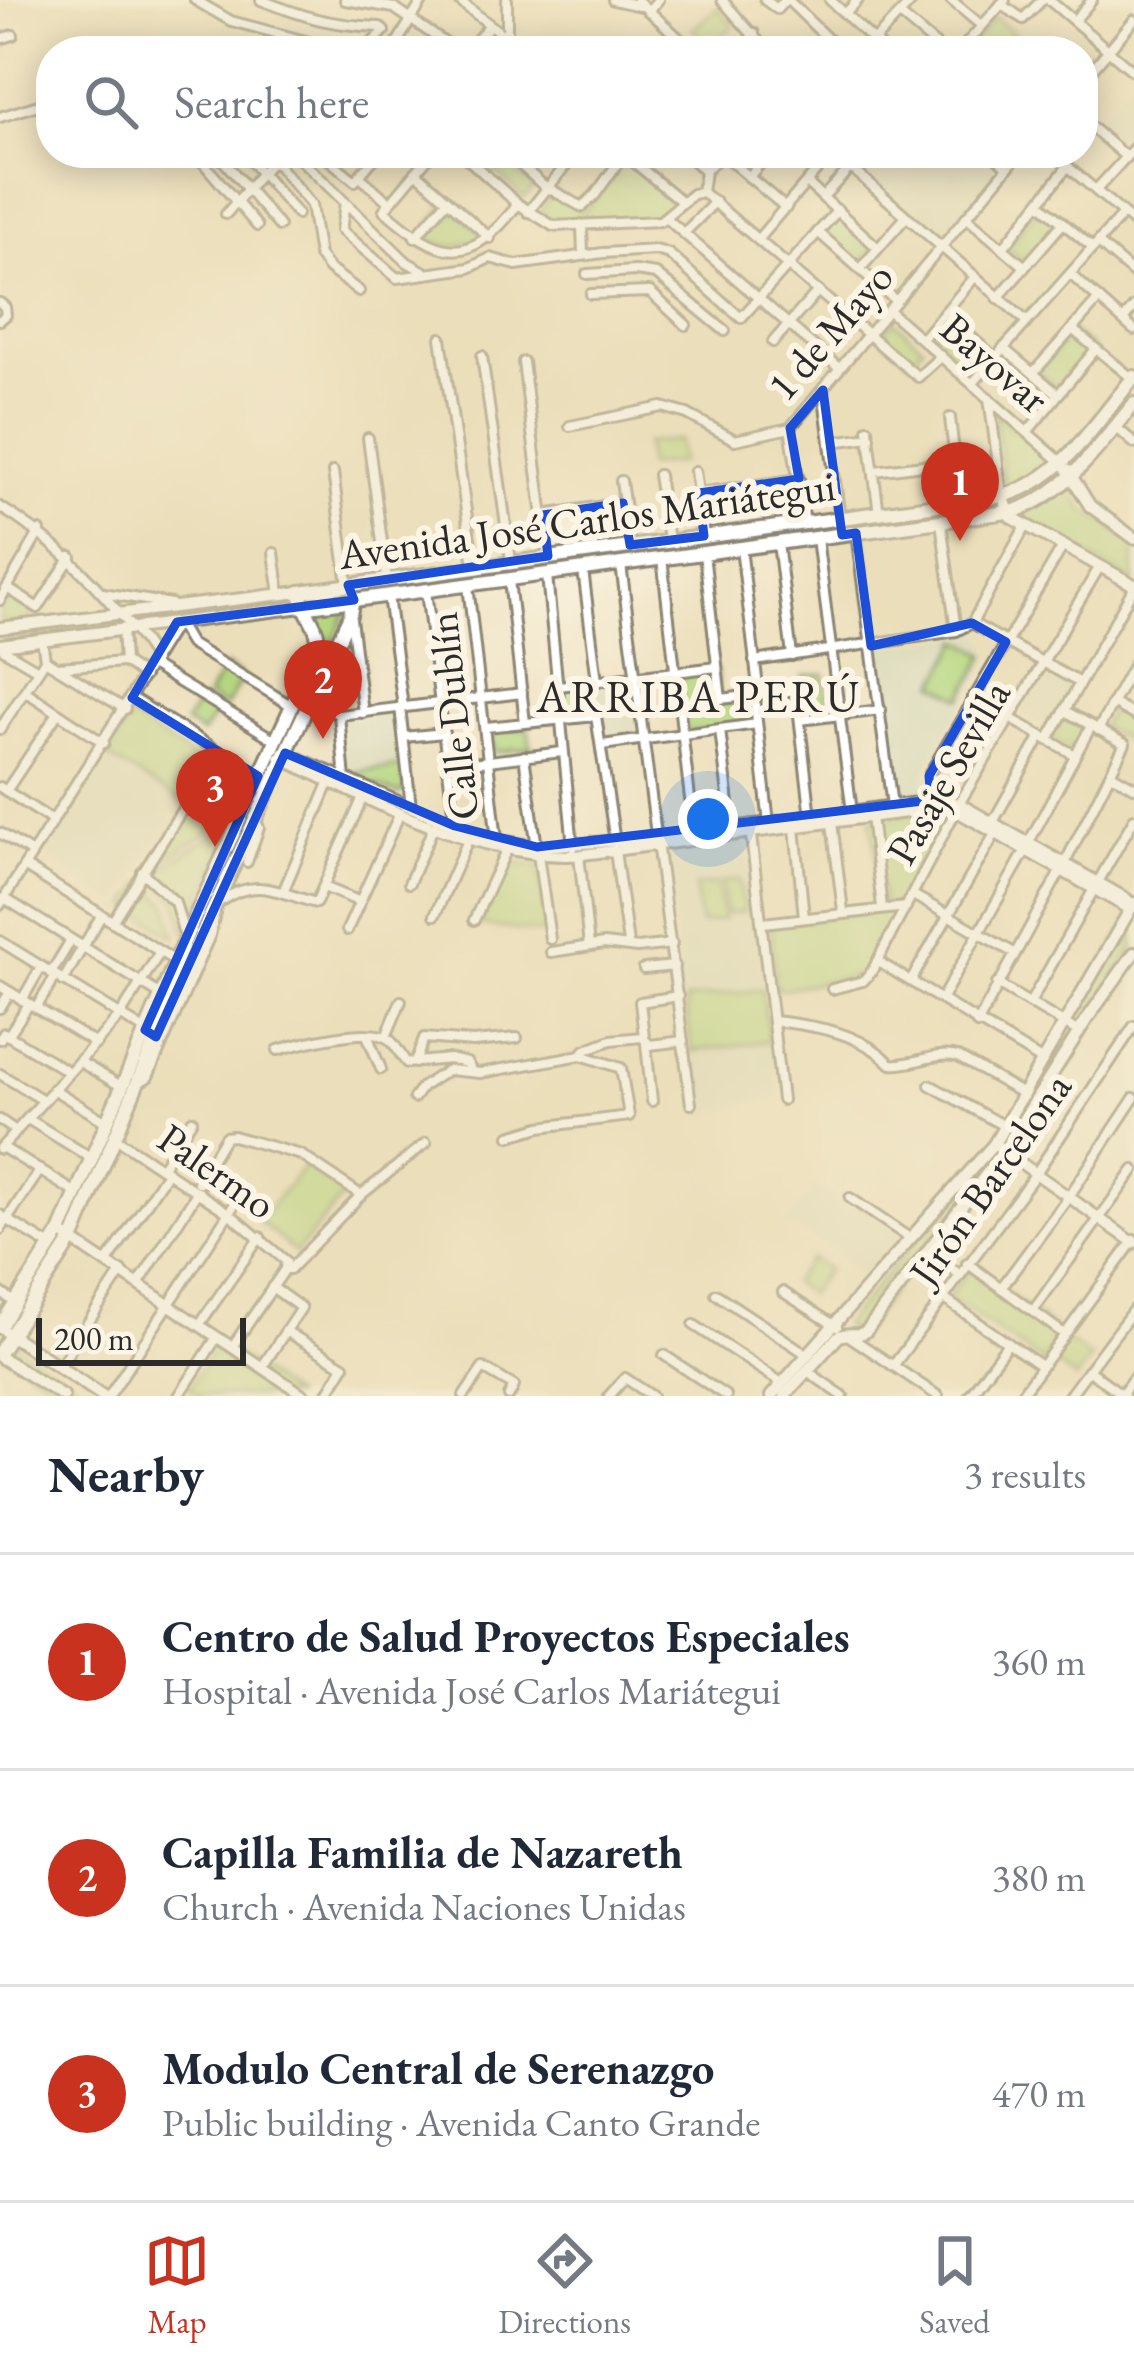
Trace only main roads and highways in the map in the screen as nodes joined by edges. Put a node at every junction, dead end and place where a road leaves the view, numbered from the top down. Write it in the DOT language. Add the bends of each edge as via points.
graph roads {
  1 [pos="1133,378"];
  2 [pos="1134,404"];
  3 [pos="1061,462"];
  4 [pos="1072,475"];
  5 [pos="1003,496"];
  6 [pos="1007,512"];
  7 [pos="760,529"];
  8 [pos="1134,538"];
  9 [pos="762,545"];
  10 [pos="348,584"];
  11 [pos="1134,586"];
  12 [pos="301,599"];
  13 [pos="355,600"];
  14 [pos="3,626"];
  15 [pos="2,649"];
  16 [pos="277,750"];
  17 [pos="1132,905"];
  18 [pos="1134,953"];
  19 [pos="1064,1028"];
  20 [pos="150,1034"];
  21 [pos="1077,1035"];
  22 [pos="108,1130"];
  23 [pos="999,1148"];
  24 [pos="66,1235"];
  25 [pos="839,1329"];
  26 [pos="4,1330"];
  27 [pos="0,1354"];
  28 [pos="41,1390"];
  29 [pos="783,1390"];
  30 [pos="63,1396"];
  31 [pos="106,1396"];
  32 [pos="771,1396"];
  1 -- 3 [label="main road, Avenida José Carlos Mariátegui"];
  2 -- 4 [label="main road, Avenida José Carlos Mariátegui"];
  3 -- 4 [label="main road"];
  3 -- 5 [label="main road, Avenida José Carlos Mariátegui" via="1036,484"];
  4 -- 6 [label="main road, Avenida José Carlos Mariátegui" via="1042,500"];
  4 -- 8 [label="main road" via="1090,506"];
  5 -- 6 [label="main road"];
  5 -- 7 [label="main road, Avenida José Carlos Mariátegui"];
  6 -- 9 [label="main road, Avenida José Carlos Mariátegui"];
  6 -- 11 [label="main road"];
  7 -- 9 [label="main road"];
  7 -- 10 [label="main road, Avenida José Carlos Mariátegui"];
  9 -- 13 [label="main road, Avenida José Carlos Mariátegui"];
  10 -- 12 [label="main road, Avenida José Carlos Mariátegui"];
  10 -- 13 [label="main road"];
  12 -- 13 [label="main road, Avenida José Carlos Mariátegui"];
  12 -- 14 [label="main road, Avenida José Carlos Mariátegui" via="280,594"];
  12 -- 15 [label="main road, Avenida José Carlos Mariátegui"];
  12 -- 16 [label="main road" via="320,643"];
  13 -- 16 [label="main road" via="310,700"];
  16 -- 20 [label="main road" via="254,820"];
  16 -- 20 [label="main road" via="258,776"];
  17 -- 19 [label="main road"];
  18 -- 21 [label="main road"];
  19 -- 21 [label="main road"];
  19 -- 23 [label="main road"];
  20 -- 22 [label="main road"];
  21 -- 23 [label="main road"];
  22 -- 24 [label="main road"];
  22 -- 24 [label="main road" via="76,1193"];
  23 -- 25 [label="main road"];
  23 -- 25 [label="main road" via="867,1330"];
  24 -- 26 [label="main road"];
  24 -- 26 [label="main road"];
  25 -- 29 [label="main road"];
  25 -- 29 [label="main road"];
  26 -- 27 [label="main road"];
  26 -- 31 [label="main road"];
  27 -- 28 [label="main road"];
  28 -- 30 [label="main road"];
  29 -- 32 [label="main road"];
}
